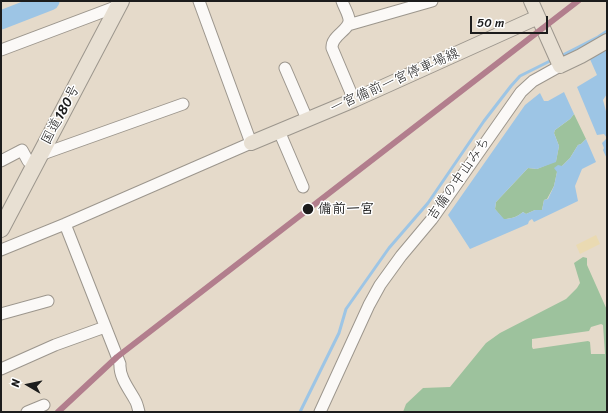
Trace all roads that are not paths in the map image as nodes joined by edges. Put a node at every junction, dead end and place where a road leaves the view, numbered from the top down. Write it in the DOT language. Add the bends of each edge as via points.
graph roads {
  1 [pos="200,1"];
  2 [pos="342,1"];
  3 [pos="432,1"];
  4 [pos="531,1"];
  5 [pos="119,3"];
  6 [pos="538,17"];
  7 [pos="348,25"];
  8 [pos="607,41"];
  9 [pos="1,50"];
  10 [pos="558,60"];
  11 [pos="285,68"];
  12 [pos="354,100"];
  13 [pos="183,104"];
  14 [pos="307,119"];
  15 [pos="279,131"];
  16 [pos="251,143"];
  17 [pos="37,160"];
  18 [pos="1,161"];
  19 [pos="303,188"];
  20 [pos="65,224"];
  21 [pos="1,229"];
  22 [pos="1,250"];
  23 [pos="48,301"];
  24 [pos="1,314"];
  25 [pos="105,327"];
  26 [pos="1,369"];
  27 [pos="44,405"];
  28 [pos="27,412"];
  29 [pos="139,412"];
  30 [pos="320,412"];
  1 -- 16 [label="street"];
  2 -- 7 [label="street" via="350,20"];
  3 -- 7 [label="street"];
  4 -- 6 [label="main road"];
  5 -- 9 [label="street"];
  5 -- 17 [label="highway, 国道180号"];
  6 -- 10 [label="main road"];
  6 -- 12 [label="main road, 一宮備前一宮停車場線"];
  7 -- 12 [label="street" via="334,39 332,48"];
  8 -- 10 [label="main road" via="581,56"];
  10 -- 30 [label="street, 吉備の中山みち" via="521,92 432,219 380,285"];
  11 -- 14 [label="street"];
  12 -- 14 [label="main road, 一宮備前一宮停車場線"];
  13 -- 17 [label="street"];
  14 -- 15 [label="main road, 一宮備前一宮停車場線"];
  15 -- 16 [label="main road, 一宮備前一宮停車場線"];
  15 -- 19 [label="street"];
  16 -- 20 [label="street"];
  17 -- 18 [label="street" via="28,161 22,150"];
  17 -- 21 [label="highway, 国道180号"];
  20 -- 22 [label="street"];
  20 -- 25 [label="street"];
  23 -- 24 [label="street"];
  25 -- 26 [label="street" via="55,345"];
  25 -- 29 [label="street" via="120,364 119,370 136,400"];
  27 -- 28 [label="street"];
}
